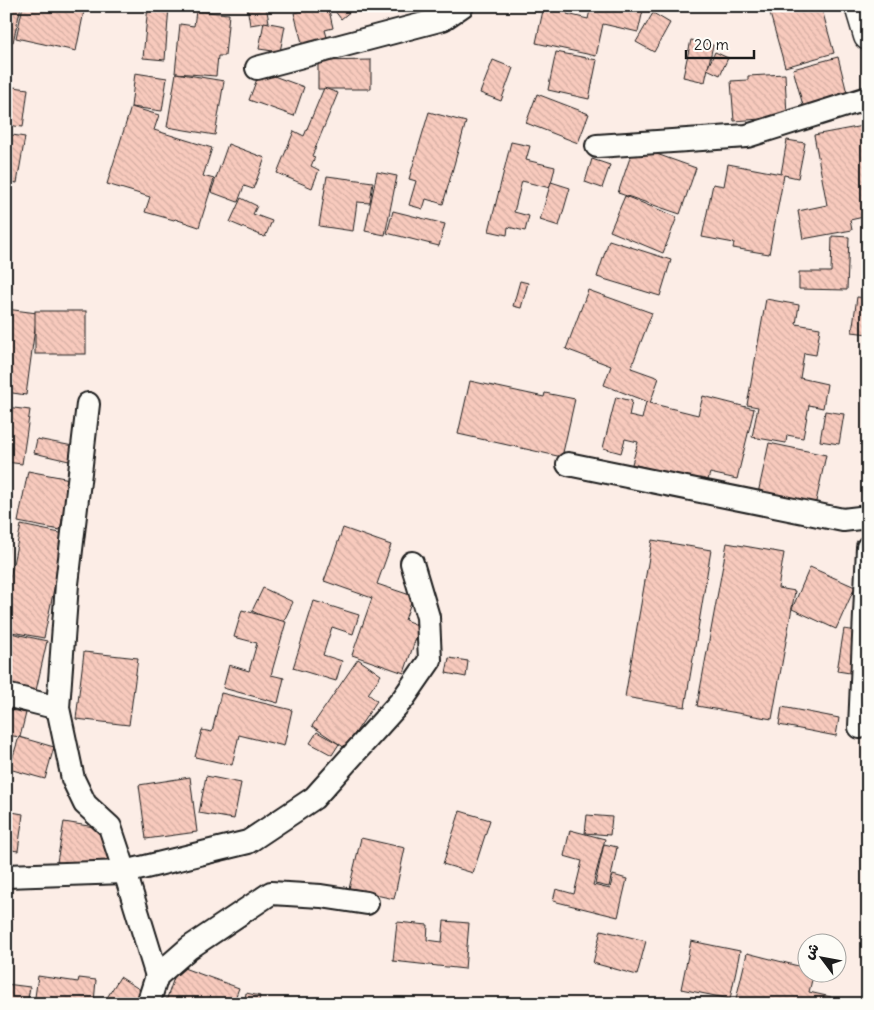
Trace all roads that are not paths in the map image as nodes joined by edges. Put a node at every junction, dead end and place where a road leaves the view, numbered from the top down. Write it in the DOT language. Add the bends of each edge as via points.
graph roads {
  1 [pos="462,6"];
  2 [pos="859,6"];
  3 [pos="868,36"];
  4 [pos="257,68"];
  5 [pos="868,98"];
  6 [pos="597,146"];
  7 [pos="88,404"];
  8 [pos="568,464"];
  9 [pos="868,517"];
  10 [pos="868,547"];
  11 [pos="412,563"];
  12 [pos="6,695"];
  13 [pos="58,708"];
  14 [pos="860,726"];
  15 [pos="125,872"];
  16 [pos="6,876"];
  17 [pos="367,903"];
  18 [pos="157,976"];
  19 [pos="148,1004"];
  1 -- 4 [label="street" via="443,19"];
  2 -- 3 [label="street"];
  5 -- 6 [label="street" via="747,136"];
  7 -- 13 [label="street" via="67,584"];
  8 -- 9 [label="street" via="843,520"];
  10 -- 14 [label="street"];
  11 -- 15 [label="street" via="428,617 430,660 403,699 314,798 248,842"];
  12 -- 13 [label="street"];
  13 -- 15 [label="street" via="73,779 85,804 110,827"];
  15 -- 16 [label="street"];
  15 -- 18 [label="street"];
  17 -- 18 [label="street" via="271,893 189,948"];
  18 -- 19 [label="street"];
}
